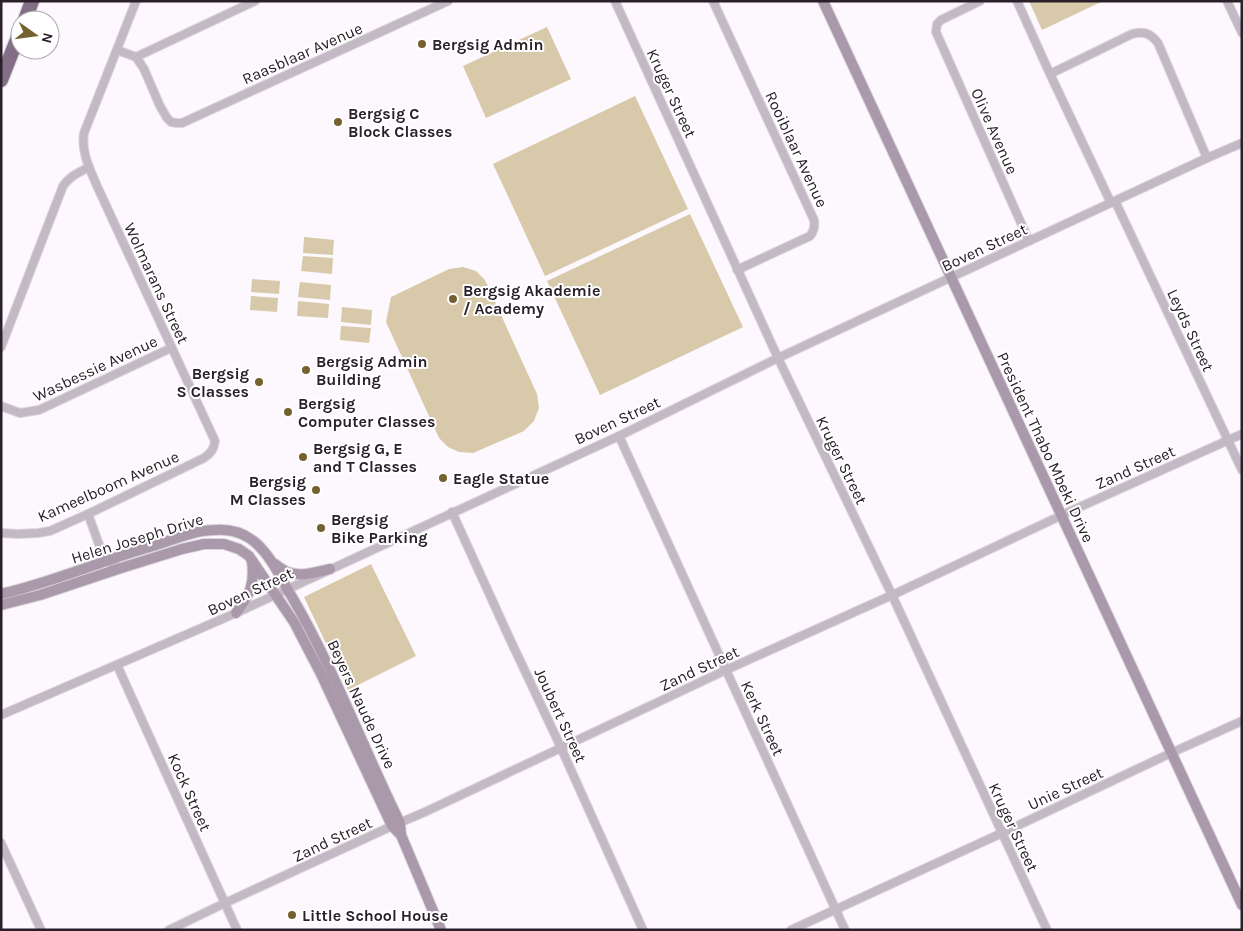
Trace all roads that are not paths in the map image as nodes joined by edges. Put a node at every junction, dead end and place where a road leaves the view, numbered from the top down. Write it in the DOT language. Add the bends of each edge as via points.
graph roads {
  1 [pos="136,1"];
  2 [pos="255,1"];
  3 [pos="448,1"];
  4 [pos="614,1"];
  5 [pos="713,1"];
  6 [pos="823,1"];
  7 [pos="958,1"];
  8 [pos="980,1"];
  9 [pos="1017,1"];
  10 [pos="1227,1"];
  11 [pos="962,10"];
  12 [pos="1242,33"];
  13 [pos="117,50"];
  14 [pos="10,57"];
  15 [pos="136,57"];
  16 [pos="1050,74"];
  17 [pos="1,80"];
  18 [pos="1242,143"];
  19 [pos="1207,158"];
  20 [pos="89,167"];
  21 [pos="1113,202"];
  22 [pos="1029,241"];
  23 [pos="738,270"];
  24 [pos="950,278"];
  25 [pos="1,346"];
  26 [pos="172,348"];
  27 [pos="778,358"];
  28 [pos="1,406"];
  29 [pos="1242,434"];
  30 [pos="619,436"];
  31 [pos="215,441"];
  32 [pos="1228,441"];
  33 [pos="1242,470"];
  34 [pos="452,512"];
  35 [pos="88,514"];
  36 [pos="1061,516"];
  37 [pos="1,533"];
  38 [pos="252,560"];
  39 [pos="105,561"];
  40 [pos="273,561"];
  41 [pos="121,568"];
  42 [pos="330,570"];
  43 [pos="287,589"];
  44 [pos="1,594"];
  45 [pos="276,594"];
  46 [pos="892,595"];
  47 [pos="1,605"];
  48 [pos="236,613"];
  49 [pos="117,665"];
  50 [pos="726,670"];
  51 [pos="1,715"];
  52 [pos="1242,721"];
  53 [pos="561,748"];
  54 [pos="1171,753"];
  55 [pos="396,824"];
  56 [pos="1002,833"];
  57 [pos="1,843"];
  58 [pos="5,860"];
  59 [pos="225,903"];
  60 [pos="1242,905"];
  61 [pos="835,909"];
  62 [pos="41,930"];
  63 [pos="169,930"];
  64 [pos="237,930"];
  65 [pos="442,930"];
  66 [pos="643,930"];
  67 [pos="791,930"];
  68 [pos="845,930"];
  69 [pos="1047,930"];
  1 -- 13 [label="street"];
  2 -- 15 [label="street"];
  3 -- 15 [label="street, Raasblaar Avenue" via="182,123 176,124 167,118"];
  4 -- 23 [label="street, Kruger Street"];
  5 -- 23 [label="street, Rooiblaar Avenue" via="815,225 810,236"];
  6 -- 24 [label="street, President Thabo Mbeki Drive"];
  7 -- 11 [label="street"];
  8 -- 11 [label="street"];
  9 -- 16 [label="street, Leyds Street"];
  10 -- 12 [label="street"];
  11 -- 22 [label="street, Olive Avenue" via="941,20 936,32"];
  13 -- 15 [label="street"];
  13 -- 20 [label="street, Wolmarans Street" via="84,133 84,154"];
  14 -- 17 [label="highway"];
  16 -- 19 [label="street" via="1132,34 1149,34 1158,43"];
  16 -- 21 [label="street, Leyds Street"];
  18 -- 19 [label="street, Boven Street"];
  19 -- 21 [label="street, Boven Street"];
  20 -- 25 [label="street" via="73,175 63,186"];
  20 -- 26 [label="street, Wolmarans Street"];
  21 -- 22 [label="street, Boven Street"];
  21 -- 32 [label="street, Leyds Street"];
  22 -- 24 [label="street, Boven Street"];
  23 -- 27 [label="street, Kruger Street"];
  24 -- 27 [label="street, Boven Street"];
  24 -- 36 [label="street, President Thabo Mbeki Drive"];
  26 -- 28 [label="street, Wasbessie Avenue" via="39,410 20,413"];
  26 -- 31 [label="street, Wolmarans Street"];
  27 -- 30 [label="street, Boven Street"];
  27 -- 46 [label="street, Kruger Street"];
  29 -- 32 [label="street, Zand Street"];
  30 -- 34 [label="street, Boven Street"];
  30 -- 50 [label="street, Kerk Street"];
  31 -- 35 [label="street, Kameelboom Avenue" via="210,454 204,458"];
  32 -- 33 [label="street, Leyds Street"];
  32 -- 36 [label="street, Zand Street"];
  34 -- 42 [label="street, Boven Street"];
  34 -- 53 [label="street, Joubert Street"];
  35 -- 37 [label="street, Kameelboom Avenue" via="38,533"];
  35 -- 39 [label="street"];
  36 -- 46 [label="street, Zand Street"];
  36 -- 54 [label="street, President Thabo Mbeki Drive"];
  38 -- 41 [label="street, Helen Joseph Drive" via="239,549 224,544 204,544"];
  38 -- 45 [label="street, Helen Joseph Drive"];
  38 -- 48 [label="street" via="252,585"];
  39 -- 40 [label="street, Helen Joseph Drive" via="214,530 242,534"];
  39 -- 41 [label="street"];
  39 -- 44 [label="street, Helen Joseph Drive"];
  40 -- 42 [label="street" via="295,575"];
  40 -- 43 [label="street, Helen Joseph Drive"];
  41 -- 47 [label="street, Helen Joseph Drive"];
  42 -- 43 [label="street, Boven Street"];
  43 -- 45 [label="street, Boven Street"];
  43 -- 55 [label="street, Beyers Naude Drive" via="330,668"];
  45 -- 48 [label="street, Boven Street"];
  45 -- 55 [label="street, Beyers Naude Drive" via="294,622"];
  46 -- 50 [label="street, Zand Street"];
  46 -- 56 [label="street, Kruger Street"];
  48 -- 49 [label="street, Boven Street"];
  49 -- 51 [label="street, Boven Street"];
  49 -- 59 [label="street, Kock Street"];
  50 -- 53 [label="street, Zand Street"];
  50 -- 61 [label="street, Kerk Street"];
  52 -- 54 [label="street, Unie Street"];
  53 -- 55 [label="street, Zand Street"];
  53 -- 66 [label="street, Joubert Street"];
  54 -- 56 [label="street, Unie Street"];
  54 -- 60 [label="street, President Thabo Mbeki Drive"];
  55 -- 59 [label="street, Zand Street"];
  55 -- 65 [label="street, Beyers Naude Drive"];
  56 -- 61 [label="street, Unie Street"];
  56 -- 69 [label="street, Kruger Street"];
  57 -- 58 [label="street"];
  58 -- 62 [label="street"];
  59 -- 63 [label="street, Zand Street"];
  59 -- 64 [label="street, Kock Street"];
  61 -- 67 [label="street, Unie Street"];
  61 -- 68 [label="street, Kerk Street"];
}
